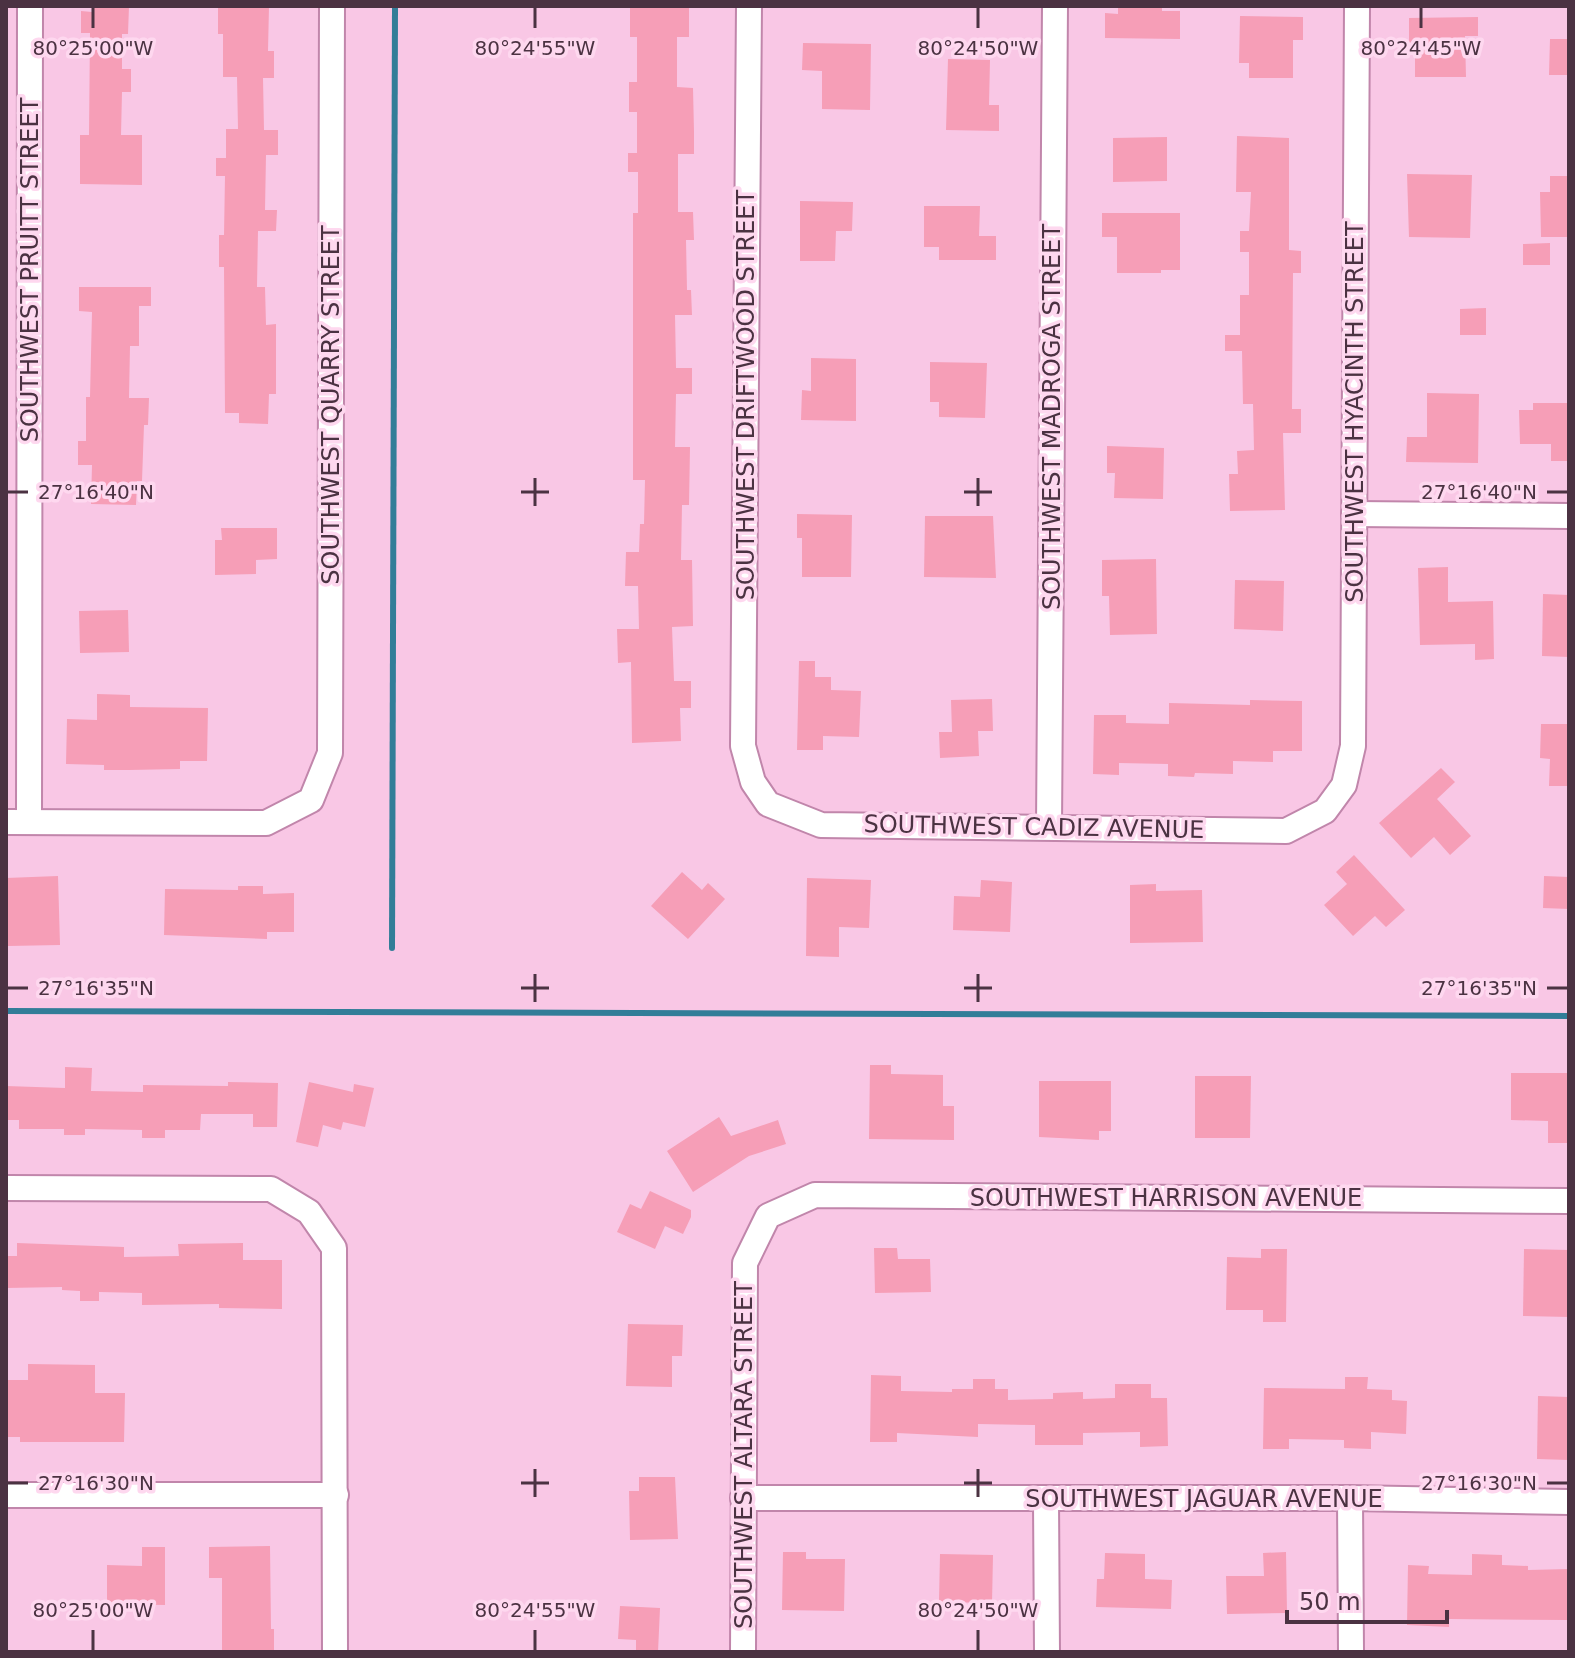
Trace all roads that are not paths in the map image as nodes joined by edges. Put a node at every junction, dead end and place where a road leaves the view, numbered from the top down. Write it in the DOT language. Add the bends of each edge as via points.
graph roads {
  1 [pos="30,6"];
  2 [pos="332,6"];
  3 [pos="749,6"];
  4 [pos="1055,6"];
  5 [pos="1357,6"];
  6 [pos="1354,514"];
  7 [pos="1569,516"];
  8 [pos="753,782"];
  9 [pos="1325,811"];
  10 [pos="17,822"];
  11 [pos="1049,827"];
  12 [pos="6,1188"];
  13 [pos="1569,1201"];
  14 [pos="768,1216"];
  15 [pos="6,1495"];
  16 [pos="336,1495"];
  17 [pos="743,1498"];
  18 [pos="1350,1498"];
  19 [pos="1046,1500"];
  20 [pos="1569,1502"];
  21 [pos="335,1652"];
  22 [pos="743,1652"];
  23 [pos="1047,1652"];
  24 [pos="1351,1652"];
  1 -- 10 [label="street, SOUTHWEST PRUITT STREET"];
  2 -- 10 [label="street, SOUTHWEST QUARRY STREET" via="330,753 311,800 266,823"];
  3 -- 8 [label="street, SOUTHWEST DRIFTWOOD STREET" via="743,746"];
  4 -- 11 [label="street, SOUTHWEST MADROGA STREET"];
  5 -- 6 [label="street, SOUTHWEST HYACINTH STREET"];
  6 -- 7 [label="street"];
  6 -- 9 [label="street, SOUTHWEST HYACINTH STREET" via="1353,746 1344,785"];
  8 -- 11 [label="street, SOUTHWEST CADIZ AVENUE" via="768,804 821,825"];
  9 -- 11 [label="street, SOUTHWEST CADIZ AVENUE" via="1286,831"];
  12 -- 16 [label="street" via="271,1189 309,1212 334,1248"];
  13 -- 14 [label="street, SOUTHWEST HARRISON AVENUE" via="815,1195"];
  14 -- 17 [label="street, SOUTHWEST ALTARA STREET" via="745,1263"];
  15 -- 16 [label="street"];
  16 -- 21 [label="street"];
  17 -- 19 [label="street, SOUTHWEST JAGUAR AVENUE"];
  17 -- 22 [label="street, SOUTHWEST ALTARA STREET"];
  18 -- 19 [label="street, SOUTHWEST JAGUAR AVENUE"];
  18 -- 20 [label="street, SOUTHWEST JAGUAR AVENUE"];
  18 -- 24 [label="street"];
  19 -- 23 [label="street"];
}
